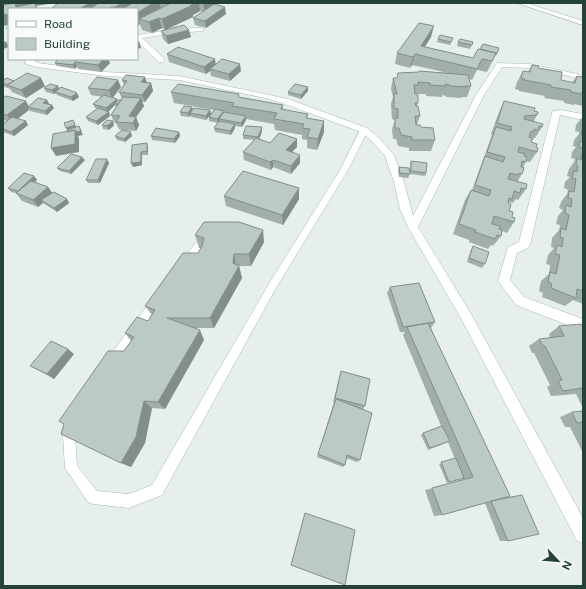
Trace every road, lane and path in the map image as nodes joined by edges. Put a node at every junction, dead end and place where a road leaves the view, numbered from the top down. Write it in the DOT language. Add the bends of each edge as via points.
graph roads {
  1 [pos="520,3"];
  2 [pos="536,6"];
  3 [pos="583,24"];
  4 [pos="201,30"];
  5 [pos="138,37"];
  6 [pos="138,38"];
  7 [pos="28,60"];
  8 [pos="161,60"];
  9 [pos="583,77"];
  10 [pos="583,117"];
  11 [pos="364,130"];
  12 [pos="424,207"];
  13 [pos="405,209"];
  14 [pos="413,227"];
  15 [pos="200,244"];
  16 [pos="181,270"];
  17 [pos="162,295"];
  18 [pos="583,325"];
  19 [pos="106,371"];
  20 [pos="77,416"];
  21 [pos="583,535"];
  1 -- 2 [label="street"];
  2 -- 3 [label="street"];
  4 -- 5 [label="street" via="177,30"];
  6 -- 8 [label="street"];
  7 -- 11 [label="street" via="51,67 105,74 179,78 213,84 285,101"];
  9 -- 12 [label="street" via="529,66 500,65 480,95"];
  10 -- 18 [label="street" via="556,113 524,245 512,250 504,281 520,301"];
  11 -- 13 [label="street" via="389,155"];
  11 -- 20 [label="lane" via="344,170 273,285 157,490 129,501 93,496 71,468 69,436"];
  12 -- 13 [label="street"];
  12 -- 14 [label="street"];
  13 -- 14 [label="street"];
  14 -- 21 [label="street" via="467,318"];
  15 -- 16 [label="lane"];
  17 -- 19 [label="lane"];
}
